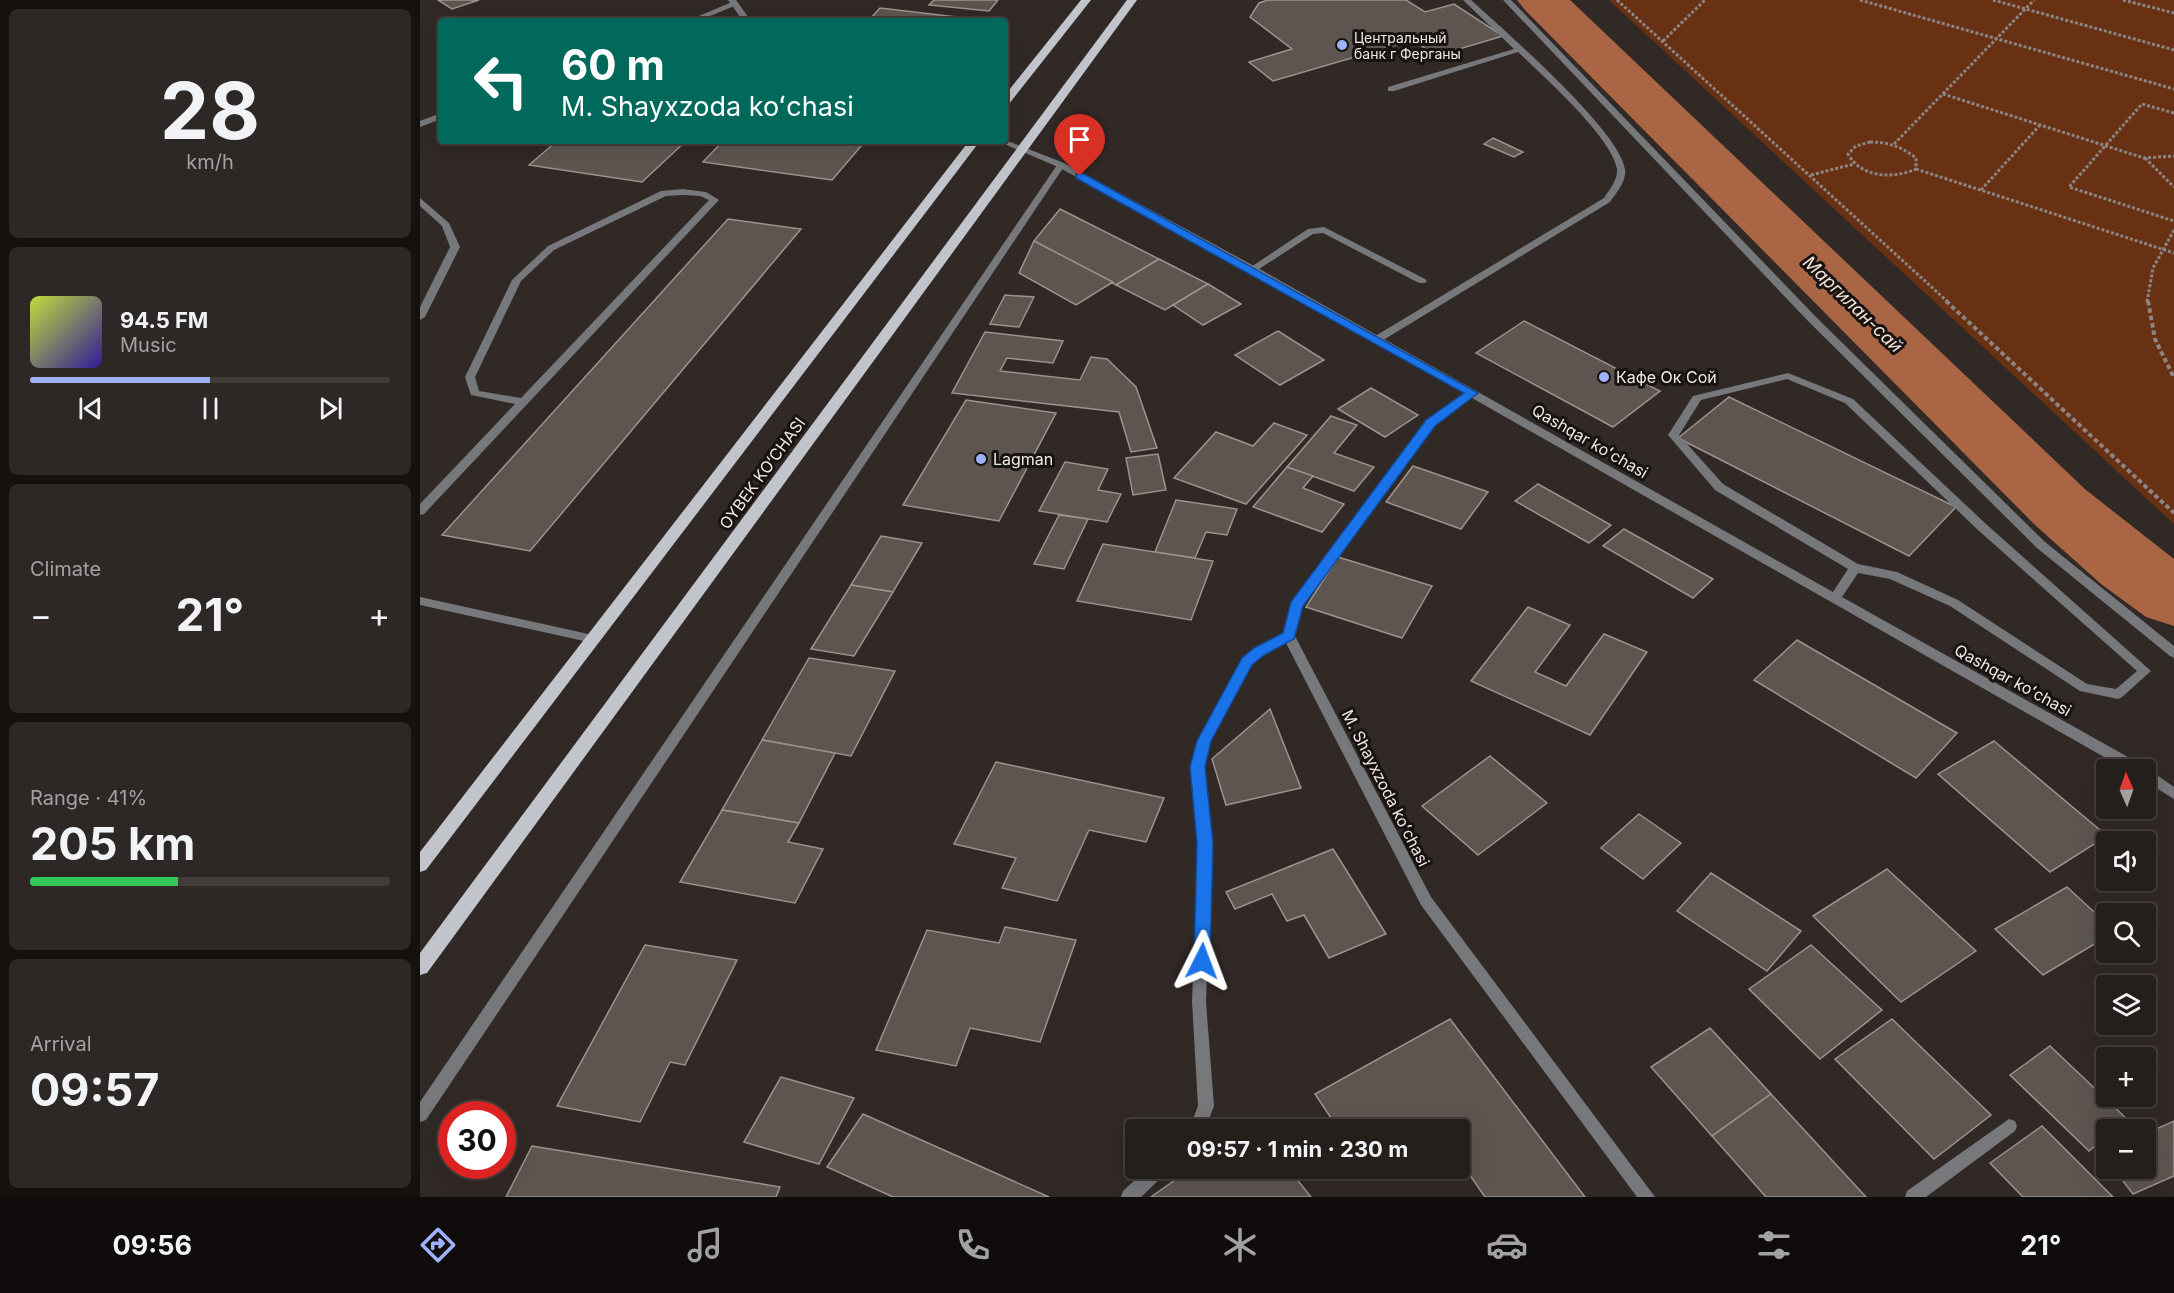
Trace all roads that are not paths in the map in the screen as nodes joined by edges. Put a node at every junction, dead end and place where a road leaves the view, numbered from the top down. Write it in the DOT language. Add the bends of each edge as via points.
graph roads {
  1 [pos="1086,0"];
  2 [pos="1132,0"];
  3 [pos="1467,0"];
  4 [pos="1507,0"];
  5 [pos="733,2"];
  6 [pos="698,18"];
  7 [pos="745,18"];
  8 [pos="1518,50"];
  9 [pos="1391,89"];
  10 [pos="1008,98"];
  11 [pos="438,117"];
  12 [pos="420,124"];
  13 [pos="1008,143"];
  14 [pos="973,144"];
  15 [pos="1021,148"];
  16 [pos="1061,165"];
  17 [pos="420,201"];
  18 [pos="1253,269"];
  19 [pos="1422,280"];
  20 [pos="420,316"];
  21 [pos="1376,339"];
  22 [pos="1472,393"];
  23 [pos="523,402"];
  24 [pos="420,511"];
  25 [pos="1855,568"];
  26 [pos="1835,598"];
  27 [pos="420,602"];
  28 [pos="1289,636"];
  29 [pos="593,639"];
  30 [pos="2174,653"];
  31 [pos="2120,759"];
  32 [pos="2156,782"];
  33 [pos="2174,794"];
  34 [pos="420,865"];
  35 [pos="420,967"];
  36 [pos="420,1115"];
  37 [pos="1201,1119"];
  38 [pos="2009,1126"];
  39 [pos="1148,1179"];
  40 [pos="1129,1197"];
  41 [pos="1647,1197"];
  42 [pos="1913,1197"];
  1 -- 10 [label="main road"];
  2 -- 15 [label="main road, OYBEK KO‘CHASI"];
  3 -- 8 [label="street"];
  4 -- 30 [label="street" via="1813,320 2041,545"];
  5 -- 6 [label="street"];
  5 -- 7 [label="street"];
  8 -- 9 [label="street"];
  8 -- 21 [label="street" via="1604,134 1621,167 1620,180 1607,200"];
  11 -- 12 [label="street"];
  13 -- 15 [label="street, Qashqar koʻchasi"];
  14 -- 29 [label="main road, OYBEK KO‘CHASI"];
  15 -- 16 [label="street, Qashqar koʻchasi"];
  15 -- 35 [label="main road, OYBEK KO‘CHASI"];
  16 -- 18 [label="street, Qashqar koʻchasi"];
  16 -- 36 [label="street"];
  17 -- 20 [label="street" via="446,225 455,247"];
  18 -- 19 [label="street" via="1311,231 1324,230"];
  18 -- 21 [label="street, Qashqar koʻchasi"];
  21 -- 22 [label="street, Qashqar koʻchasi"];
  22 -- 26 [label="street, Qashqar koʻchasi"];
  22 -- 28 [label="street" via="1431,423 1296,605"];
  23 -- 23 [label="street" via="714,200 709,195 664,193 551,248 517,280 470,377 475,393"];
  23 -- 24 [label="street"];
  25 -- 25 [label="street" via="1719,487 1673,435 1697,398 1788,376 1849,401 1982,527 2145,671 2118,694 2084,688 1954,603 1893,575"];
  25 -- 26 [label="street"];
  26 -- 31 [label="street, Qashqar koʻchasi"];
  27 -- 29 [label="street"];
  28 -- 37 [label="street" via="1247,662 1204,741 1197,767 1205,843 1199,1002 1206,1106"];
  28 -- 41 [label="street, M. Shayxzoda koʻchasi" via="1426,901"];
  29 -- 34 [label="main road, OYBEK KO‘CHASI"];
  32 -- 33 [label="street"];
  38 -- 42 [label="street"];
  39 -- 40 [label="street"];
}
